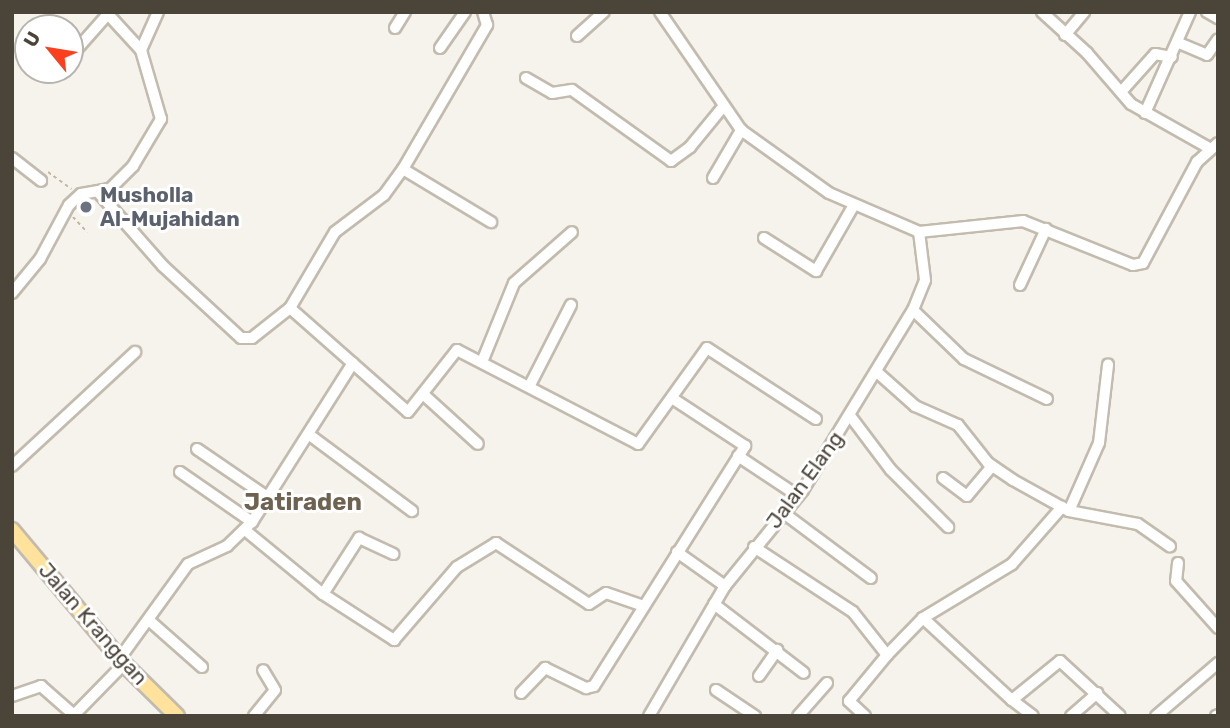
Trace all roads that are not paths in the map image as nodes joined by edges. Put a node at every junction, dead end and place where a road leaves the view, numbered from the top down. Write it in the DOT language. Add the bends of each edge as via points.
graph roads {
  1 [pos="158,12"];
  2 [pos="405,12"];
  3 [pos="465,12"];
  4 [pos="483,12"];
  5 [pos="604,12"];
  6 [pos="660,12"];
  7 [pos="1042,12"];
  8 [pos="1084,12"];
  9 [pos="1190,12"];
  10 [pos="1207,12"];
  11 [pos="107,13"];
  12 [pos="1218,18"];
  13 [pos="395,28"];
  14 [pos="1065,35"];
  15 [pos="577,36"];
  16 [pos="1218,39"];
  17 [pos="84,40"];
  18 [pos="1179,43"];
  19 [pos="440,48"];
  20 [pos="141,50"];
  21 [pos="1172,57"];
  22 [pos="526,78"];
  23 [pos="1121,92"];
  24 [pos="722,108"];
  25 [pos="1145,113"];
  26 [pos="741,131"];
  27 [pos="1213,146"];
  28 [pos="12,158"];
  29 [pos="403,169"];
  30 [pos="713,178"];
  31 [pos="41,181"];
  32 [pos="98,192"];
  33 [pos="854,205"];
  34 [pos="491,222"];
  35 [pos="1046,229"];
  36 [pos="572,232"];
  37 [pos="919,232"];
  38 [pos="764,238"];
  39 [pos="1020,285"];
  40 [pos="14,287"];
  41 [pos="571,306"];
  42 [pos="290,308"];
  43 [pos="913,310"];
  44 [pos="135,352"];
  45 [pos="482,362"];
  46 [pos="352,363"];
  47 [pos="1108,365"];
  48 [pos="878,373"];
  49 [pos="530,385"];
  50 [pos="423,394"];
  51 [pos="672,398"];
  52 [pos="1048,399"];
  53 [pos="851,417"];
  54 [pos="816,419"];
  55 [pos="311,436"];
  56 [pos="478,444"];
  57 [pos="197,449"];
  58 [pos="738,457"];
  59 [pos="12,466"];
  60 [pos="992,466"];
  61 [pos="180,472"];
  62 [pos="943,478"];
  63 [pos="798,496"];
  64 [pos="270,499"];
  65 [pos="1066,509"];
  66 [pos="411,511"];
  67 [pos="785,514"];
  68 [pos="249,526"];
  69 [pos="948,527"];
  70 [pos="12,530"];
  71 [pos="1170,546"];
  72 [pos="754,547"];
  73 [pos="677,552"];
  74 [pos="393,554"];
  75 [pos="1178,563"];
  76 [pos="871,578"];
  77 [pos="725,586"];
  78 [pos="323,594"];
  79 [pos="714,604"];
  80 [pos="643,606"];
  81 [pos="923,618"];
  82 [pos="151,622"];
  83 [pos="1218,628"];
  84 [pos="777,650"];
  85 [pos="887,654"];
  86 [pos="122,661"];
  87 [pos="1218,663"];
  88 [pos="202,667"];
  89 [pos="262,670"];
  90 [pos="804,673"];
  91 [pos="759,676"];
  92 [pos="827,683"];
  93 [pos="716,690"];
  94 [pos="1097,693"];
  95 [pos="521,694"];
  96 [pos="12,696"];
  97 [pos="1012,700"];
  98 [pos="73,715"];
  99 [pos="177,716"];
  100 [pos="254,716"];
  101 [pos="649,716"];
  102 [pos="755,716"];
  103 [pos="798,716"];
  104 [pos="865,716"];
  105 [pos="1032,716"];
  106 [pos="1071,716"];
  107 [pos="1120,716"];
  108 [pos="1156,716"];
  1 -- 20 [label="street"];
  2 -- 13 [label="street"];
  3 -- 19 [label="street"];
  4 -- 29 [label="street" via="486,25"];
  5 -- 15 [label="street"];
  6 -- 24 [label="street"];
  7 -- 14 [label="street"];
  8 -- 14 [label="street"];
  9 -- 18 [label="street"];
  10 -- 12 [label="street"];
  11 -- 17 [label="street"];
  11 -- 20 [label="street"];
  14 -- 23 [label="street"];
  16 -- 18 [label="street" via="1207,55"];
  18 -- 21 [label="street"];
  20 -- 32 [label="street" via="161,119 133,166 110,189"];
  21 -- 23 [label="street" via="1155,54"];
  21 -- 25 [label="street"];
  22 -- 24 [label="street" via="552,93 572,90 671,161 690,147"];
  23 -- 25 [label="street"];
  24 -- 26 [label="street"];
  25 -- 27 [label="street"];
  26 -- 30 [label="street"];
  26 -- 33 [label="street"];
  27 -- 35 [label="street" via="1143,263 1133,265"];
  28 -- 31 [label="street"];
  29 -- 34 [label="street"];
  29 -- 42 [label="street" via="384,195 335,232"];
  32 -- 40 [label="street" via="78,195 65,209 40,258"];
  32 -- 42 [label="street" via="163,266 241,338 252,338"];
  33 -- 37 [label="street"];
  33 -- 38 [label="street" via="816,271"];
  35 -- 37 [label="street" via="1023,221"];
  35 -- 39 [label="street"];
  36 -- 45 [label="street" via="514,283"];
  37 -- 43 [label="street, Jalan Elang" via="926,280"];
  41 -- 49 [label="street"];
  42 -- 46 [label="street"];
  43 -- 48 [label="street, Jalan Elang"];
  43 -- 52 [label="street" via="964,359"];
  44 -- 59 [label="street"];
  45 -- 49 [label="street"];
  45 -- 50 [label="street" via="457,350"];
  46 -- 50 [label="street" via="408,412"];
  46 -- 55 [label="street"];
  47 -- 65 [label="street" via="1100,443"];
  48 -- 53 [label="street, Jalan Elang"];
  48 -- 60 [label="street" via="915,406 958,425"];
  49 -- 51 [label="street" via="633,445"];
  50 -- 56 [label="street"];
  51 -- 54 [label="street" via="707,348"];
  51 -- 58 [label="street" via="743,443"];
  53 -- 63 [label="street, Jalan Elang"];
  53 -- 69 [label="street" via="891,470"];
  55 -- 64 [label="street"];
  55 -- 66 [label="street"];
  57 -- 64 [label="street"];
  58 -- 63 [label="street"];
  58 -- 73 [label="street"];
  60 -- 62 [label="street" via="967,496"];
  60 -- 65 [label="street"];
  61 -- 68 [label="street"];
  63 -- 67 [label="street, Jalan Elang"];
  64 -- 68 [label="street"];
  65 -- 71 [label="street" via="1138,524"];
  65 -- 81 [label="street" via="1012,564"];
  67 -- 72 [label="street, Jalan Elang"];
  67 -- 76 [label="street"];
  68 -- 78 [label="street"];
  68 -- 82 [label="street" via="227,546 188,564"];
  70 -- 86 [label="main road, Jalan Kranggan"];
  72 -- 77 [label="street, Jalan Elang"];
  72 -- 85 [label="street" via="853,612"];
  73 -- 77 [label="street"];
  73 -- 80 [label="street"];
  74 -- 78 [label="street" via="359,538"];
  75 -- 83 [label="street" via="1176,581"];
  77 -- 79 [label="street, Jalan Elang"];
  78 -- 80 [label="street" via="394,640 457,566 496,542 589,604 606,593"];
  79 -- 84 [label="street"];
  79 -- 101 [label="street, Jalan Elang"];
  80 -- 95 [label="street" via="594,686 586,688 545,668"];
  81 -- 85 [label="street"];
  81 -- 97 [label="street"];
  82 -- 86 [label="street"];
  82 -- 88 [label="street"];
  84 -- 90 [label="street"];
  84 -- 91 [label="street"];
  85 -- 104 [label="street" via="849,701"];
  86 -- 98 [label="street"];
  86 -- 99 [label="main road, Jalan Kranggan"];
  87 -- 108 [label="street"];
  89 -- 100 [label="street" via="275,690"];
  92 -- 103 [label="street"];
  93 -- 102 [label="street"];
  94 -- 97 [label="street" via="1060,661"];
  94 -- 106 [label="street"];
  94 -- 107 [label="street"];
  96 -- 98 [label="street" via="41,686"];
  97 -- 105 [label="street"];
}
